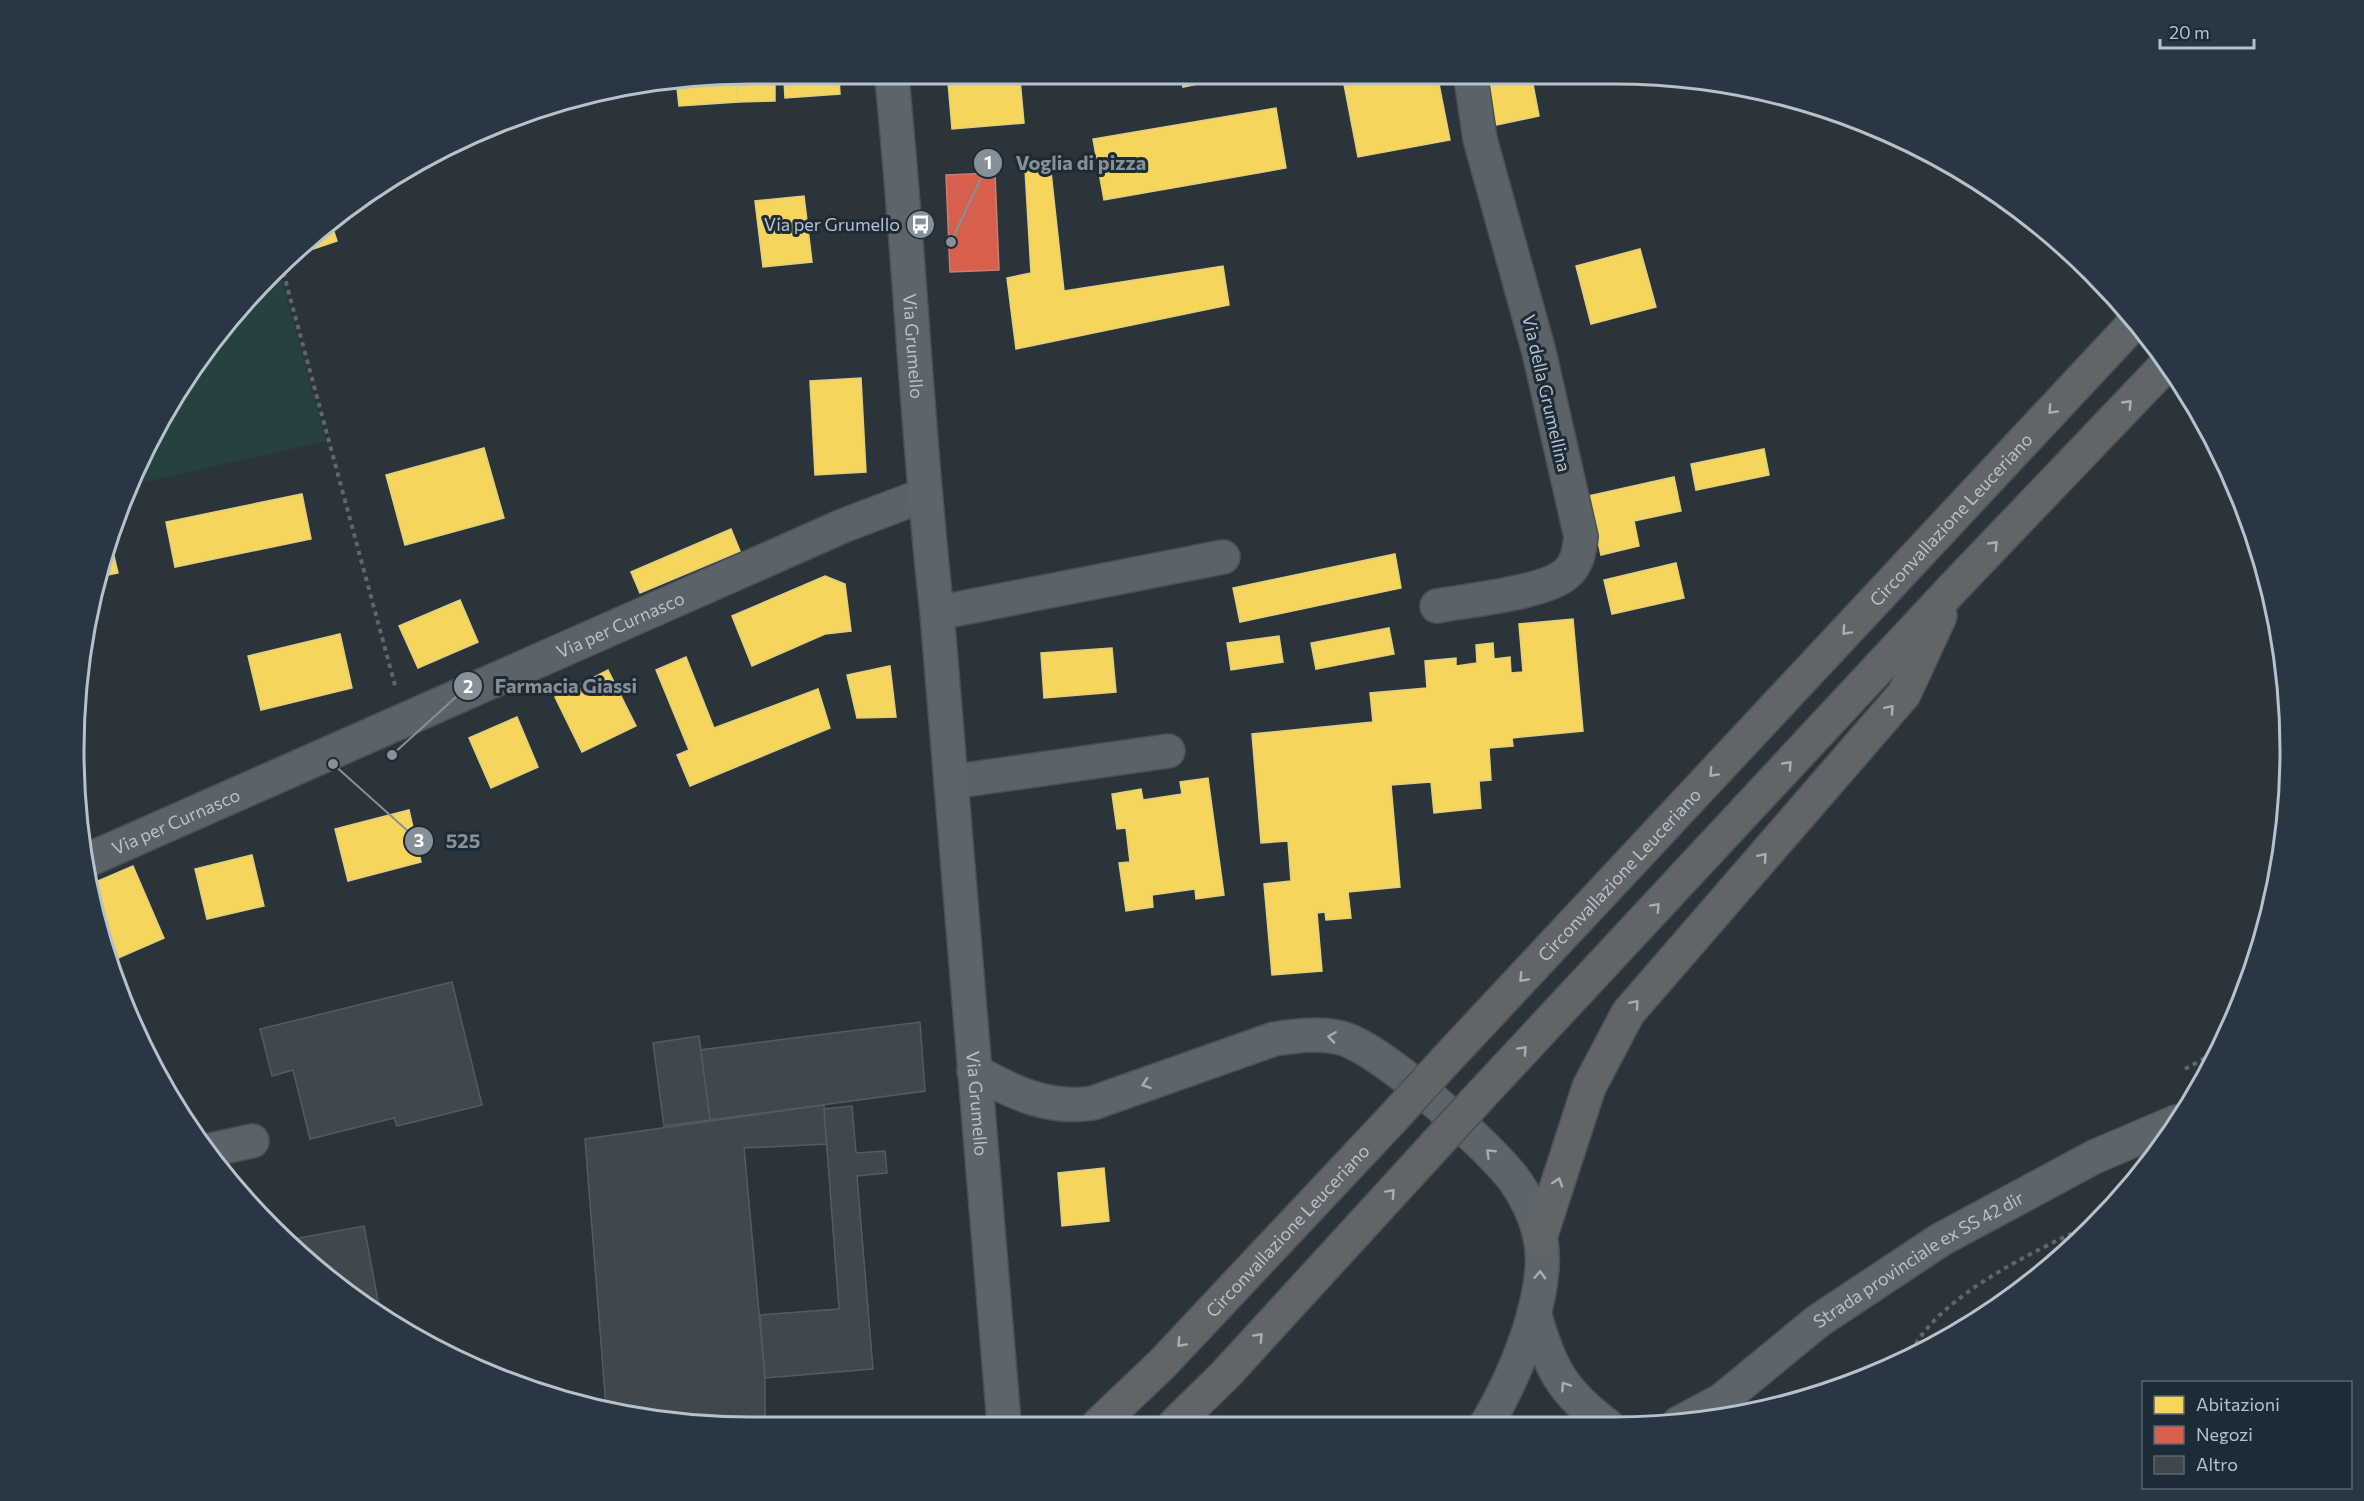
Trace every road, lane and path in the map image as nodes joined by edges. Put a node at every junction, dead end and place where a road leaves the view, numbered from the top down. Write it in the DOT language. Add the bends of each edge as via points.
graph roads {
  1 [pos="893,84"];
  2 [pos="1472,84"];
  3 [pos="284,274"];
  4 [pos="2129,329"];
  5 [pos="2161,370"];
  6 [pos="924,495"];
  7 [pos="1223,557"];
  8 [pos="1953,588"];
  9 [pos="1437,606"];
  10 [pos="937,614"];
  11 [pos="404,721"];
  12 [pos="1168,751"];
  13 [pos="951,782"];
  14 [pos="93,858"];
  15 [pos="2204,1059"];
  16 [pos="2186,1069"];
  17 [pos="974,1071"];
  18 [pos="2163,1127"];
  19 [pos="252,1141"];
  20 [pos="217,1149"];
  21 [pos="2073,1233"];
  22 [pos="1540,1238"];
  23 [pos="1534,1312"];
  24 [pos="1918,1343"];
  25 [pos="1701,1411"];
  26 [pos="1003,1417"];
  27 [pos="1106,1417"];
  28 [pos="1182,1417"];
  29 [pos="1490,1417"];
  30 [pos="1596,1417"];
  1 -- 6 [label="main road, Via Grumello" via="907,226"];
  2 -- 9 [label="street, Via della Grumellina" via="1480,139 1539,352 1581,537 1578,558 1567,573 1550,585"];
  3 -- 11 [label="path"];
  4 -- 27 [label="highway, Circonvallazione Leuceriano, one-way, bridge" via="1162,1364"];
  8 -- 5 [label="highway, one-way"];
  6 -- 10 [label="main road, Via Grumello"];
  6 -- 11 [label="street, Via per Curnasco" via="845,525"];
  7 -- 10 [label="street"];
  22 -- 8 [label="highway, one-way" via="1589,1087 1628,1013 1904,694"];
  28 -- 8 [label="highway, one-way, bridge"];
  10 -- 13 [label="main road, Via Grumello"];
  11 -- 14 [label="street, Via per Curnasco"];
  12 -- 13 [label="street"];
  13 -- 17 [label="main road, Via Grumello"];
  15 -- 16 [label="path"];
  22 -- 17 [label="main road, one-way" via="1530,1203 1493,1155 1385,1060 1338,1037 1304,1034 1274,1039 1093,1103 1074,1106 1028,1098"];
  17 -- 26 [label="main road, Via Grumello"];
  18 -- 25 [label="main road, Strada provinciale ex SS 42 dir" via="2094,1157 1940,1240 1818,1321 1722,1400"];
  19 -- 20 [label="street"];
  21 -- 24 [label="path" via="1947,1308 1928,1325"];
  23 -- 22 [label="main road, one-way" via="1540,1285"];
  23 -- 29 [label="main road" via="1515,1371"];
  30 -- 23 [label="main road, one-way" via="1565,1388 1542,1340"];
}
